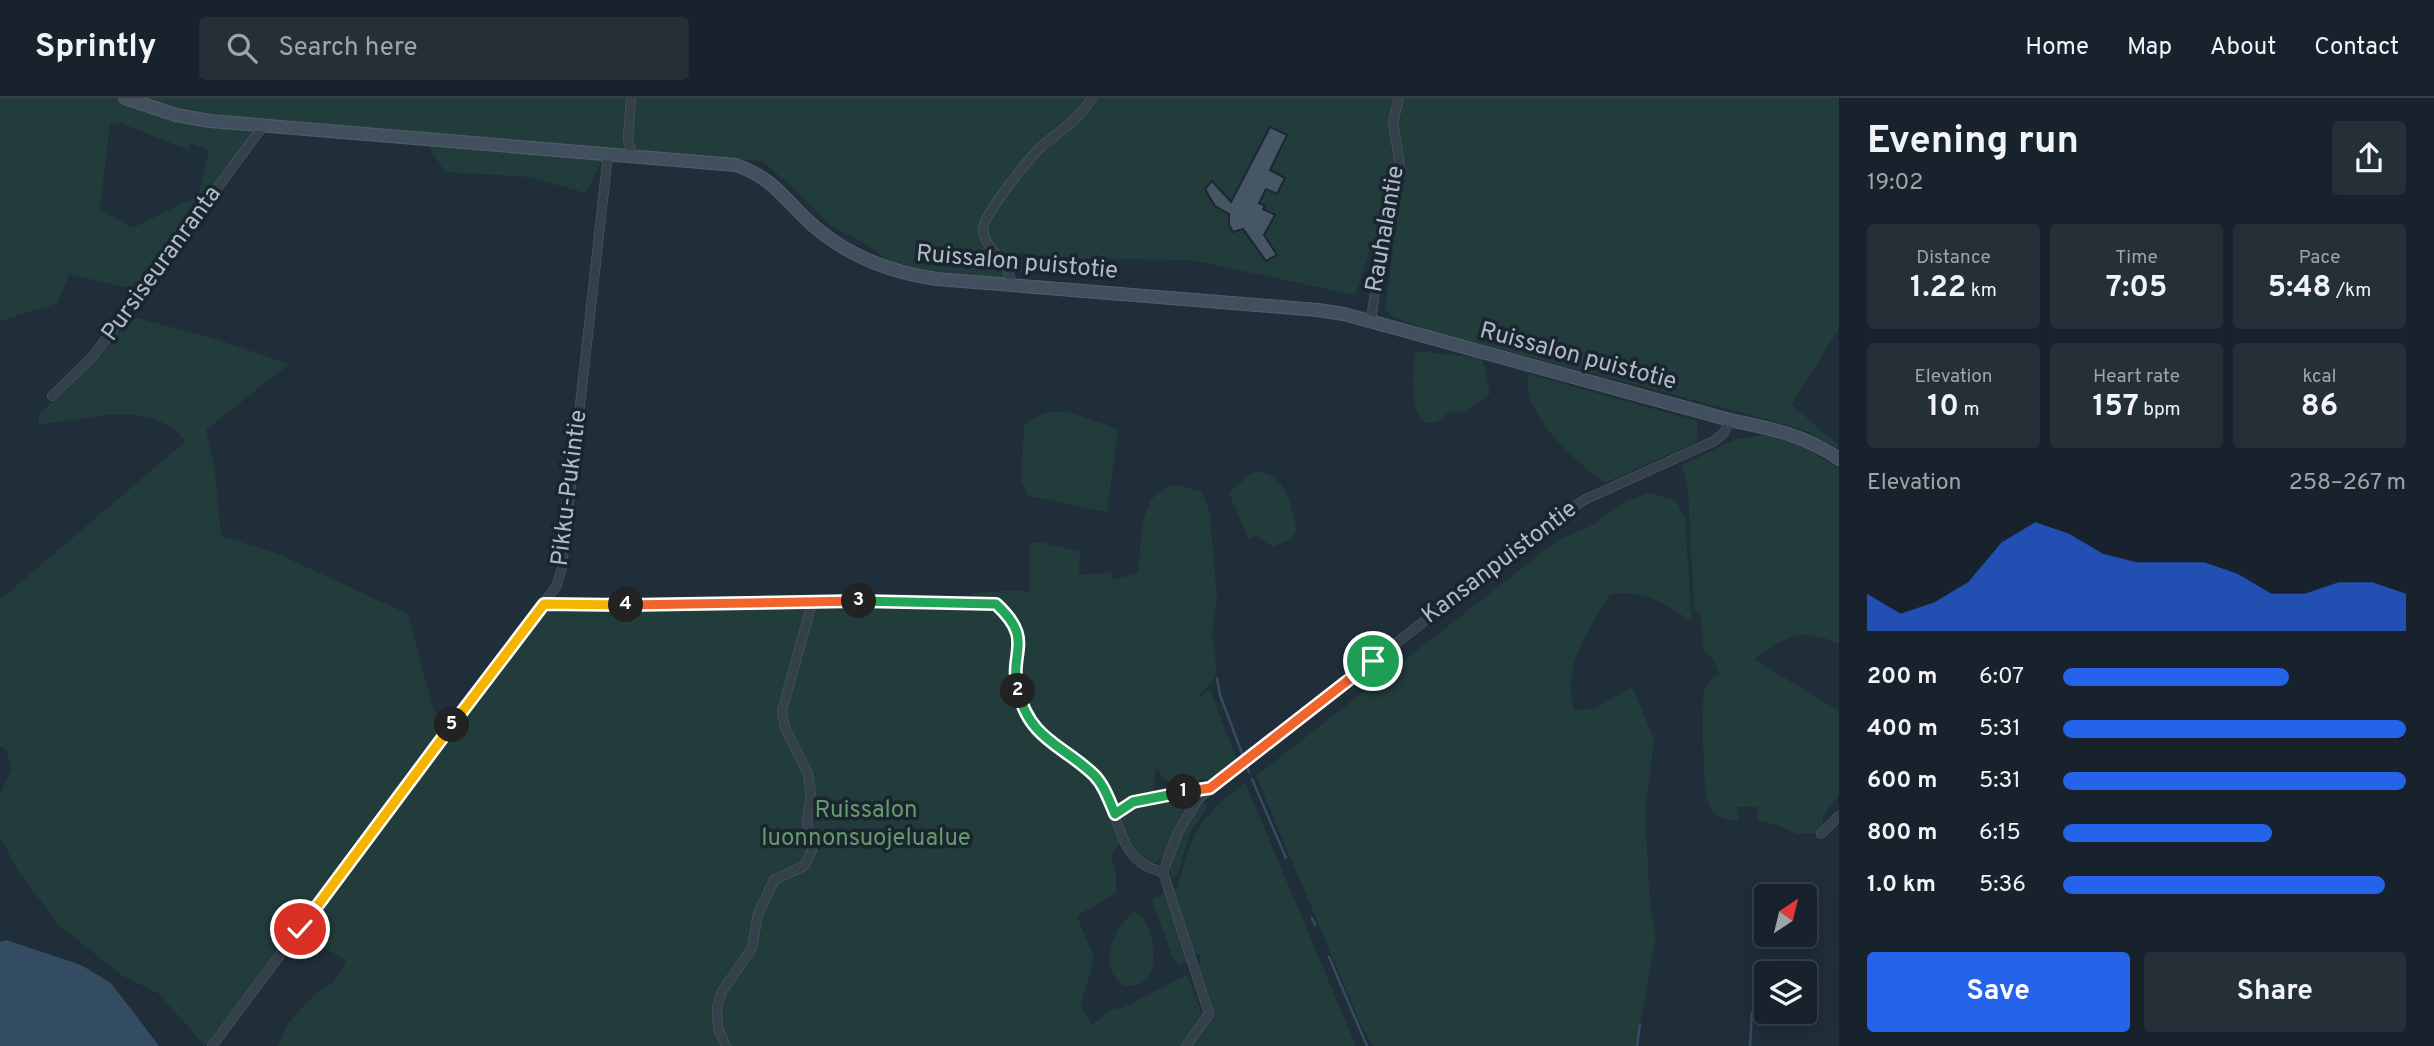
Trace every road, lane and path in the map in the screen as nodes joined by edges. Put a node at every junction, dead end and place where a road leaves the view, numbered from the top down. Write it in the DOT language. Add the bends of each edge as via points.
graph roads {
  1 [pos="125,98"];
  2 [pos="631,98"];
  3 [pos="1092,98"];
  4 [pos="1399,98"];
  5 [pos="263,126"];
  6 [pos="608,154"];
  7 [pos="632,156"];
  8 [pos="1011,285"];
  9 [pos="1371,320"];
  10 [pos="52,396"];
  11 [pos="1730,420"];
  12 [pos="1839,459"];
  13 [pos="812,603"];
  14 [pos="544,604"];
  15 [pos="1210,788"];
  16 [pos="1115,814"];
  17 [pos="1839,816"];
  18 [pos="1821,834"];
  19 [pos="1163,872"];
  20 [pos="212,1046"];
  21 [pos="726,1046"];
  22 [pos="1186,1046"];
  1 -- 5 [label="street, Ruissalon puistotie" via="192,119"];
  2 -- 7 [label="street" via="628,139"];
  3 -- 8 [label="street" via="1071,125 1036,153 984,219 984,237 1007,266"];
  4 -- 9 [label="street, Rauhalantie" via="1393,122 1400,166"];
  5 -- 6 [label="street, Ruissalon puistotie"];
  5 -- 10 [label="street, Pursiseuranranta" via="93,356"];
  6 -- 7 [label="street, Ruissalon puistotie"];
  6 -- 14 [label="street, Pikku-Pukintie" via="562,567"];
  7 -- 8 [label="street, Ruissalon puistotie" via="722,162 757,173 831,239 863,259 897,272"];
  8 -- 9 [label="street, Ruissalon puistotie" via="1318,310"];
  9 -- 11 [label="street, Ruissalon puistotie"];
  11 -- 12 [label="street, Ruissalon puistotie" via="1807,439"];
  11 -- 15 [label="street, Kansanpuistontie" via="1714,441 1586,499 1557,517"];
  13 -- 14 [label="street"];
  13 -- 16 [label="street" via="996,604 1018,630 1016,681 1028,717 1055,748 1095,776"];
  13 -- 21 [label="street" via="782,711 785,728 808,774 807,822 812,850 804,866 774,880 758,914 752,948 721,993 718,1028"];
  14 -- 20 [label="street, Pikku-Pukintie"];
  15 -- 16 [label="street" via="1149,797"];
  15 -- 19 [label="street, Kansanpuistontie" via="1185,818"];
  16 -- 19 [label="street" via="1121,839 1133,856"];
  17 -- 18 [label="street"];
  19 -- 22 [label="street" via="1209,1014"];
}
